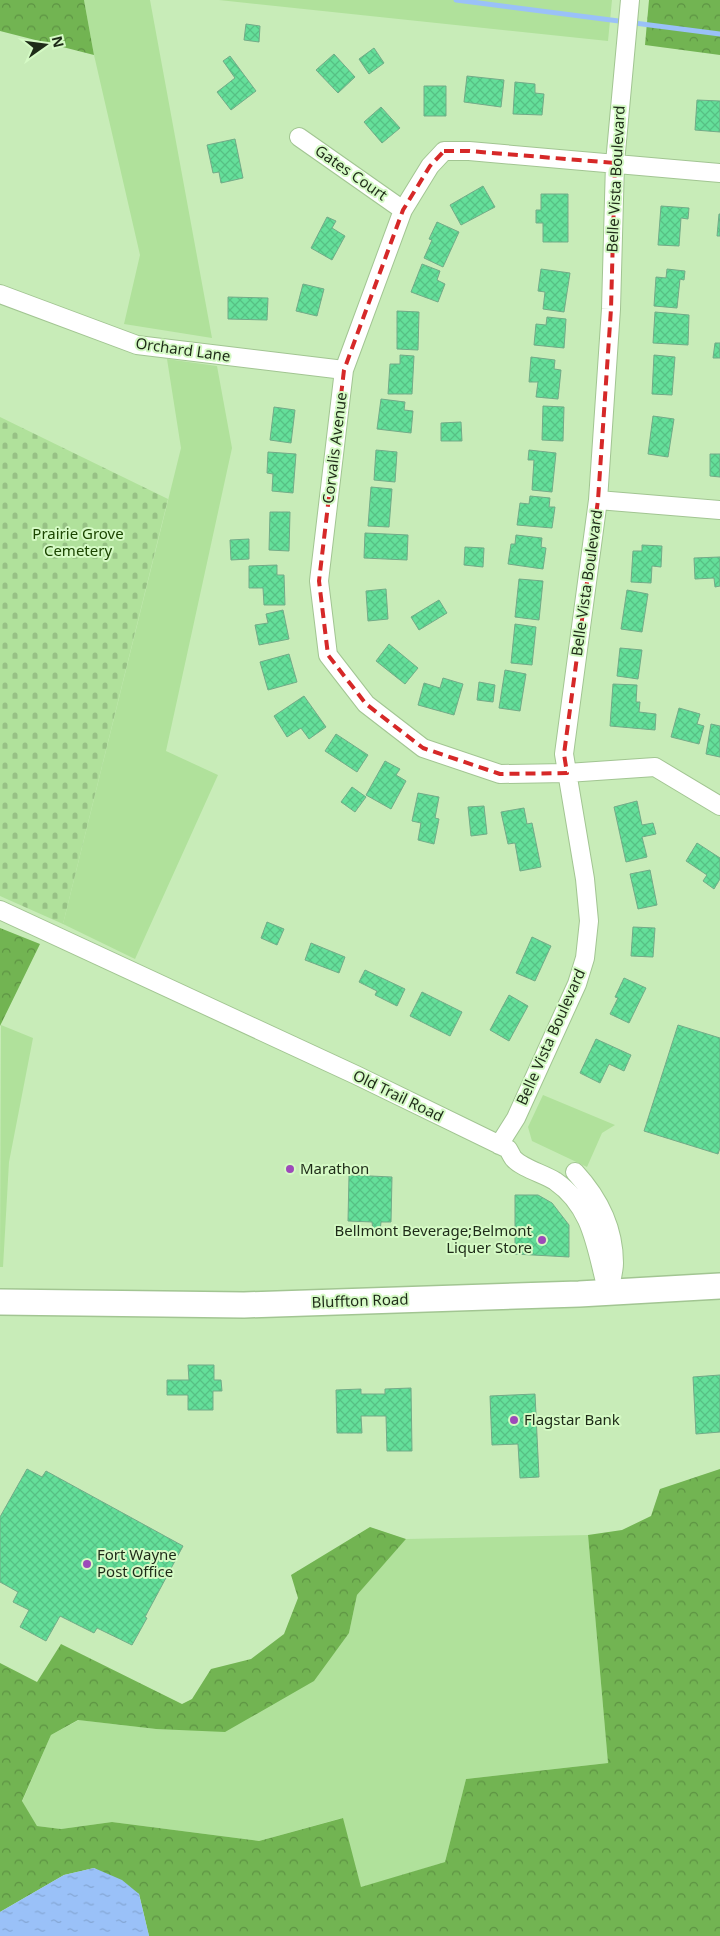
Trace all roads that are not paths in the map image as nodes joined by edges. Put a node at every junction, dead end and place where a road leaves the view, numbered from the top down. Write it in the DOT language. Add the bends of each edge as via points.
graph roads {
  1 [pos="630,0"];
  2 [pos="299,137"];
  3 [pos="614,163"];
  4 [pos="720,173"];
  5 [pos="403,210"];
  6 [pos="0,294"];
  7 [pos="344,370"];
  8 [pos="598,500"];
  9 [pos="720,510"];
  10 [pos="567,774"];
  11 [pos="720,806"];
  12 [pos="0,910"];
  13 [pos="504,1147"];
  14 [pos="576,1172"];
  15 [pos="720,1286"];
  16 [pos="608,1293"];
  17 [pos="0,1302"];
  1 -- 3 [label="street, Belle Vista Boulevard"];
  2 -- 5 [label="street, Gates Court"];
  3 -- 4 [label="street"];
  3 -- 5 [label="street, Corvalis Avenue" via="444,151 430,166"];
  3 -- 8 [label="street, Belle Vista Boulevard" via="611,309"];
  5 -- 7 [label="street, Corvalis Avenue"];
  6 -- 7 [label="street, Orchard Lane" via="137,345"];
  7 -- 10 [label="street, Corvalis Avenue" via="318,581 328,655 366,704 423,748 500,774"];
  8 -- 9 [label="street"];
  8 -- 10 [label="street, Belle Vista Boulevard" via="564,754"];
  10 -- 11 [label="street, Corvalis Avenue" via="655,767"];
  10 -- 13 [label="street, Belle Vista Boulevard" via="587,896 589,921 585,958 577,984"];
  12 -- 13 [label="street, Old Trail Road"];
  13 -- 16 [label="street, Old Trail Road" via="514,1160 555,1181 574,1198 588,1218 595,1237"];
  14 -- 16 [label="street" via="589,1187 613,1239 614,1265"];
  15 -- 16 [label="main road, Bluffton Road"];
  16 -- 17 [label="main road, Bluffton Road" via="244,1305"];
}
